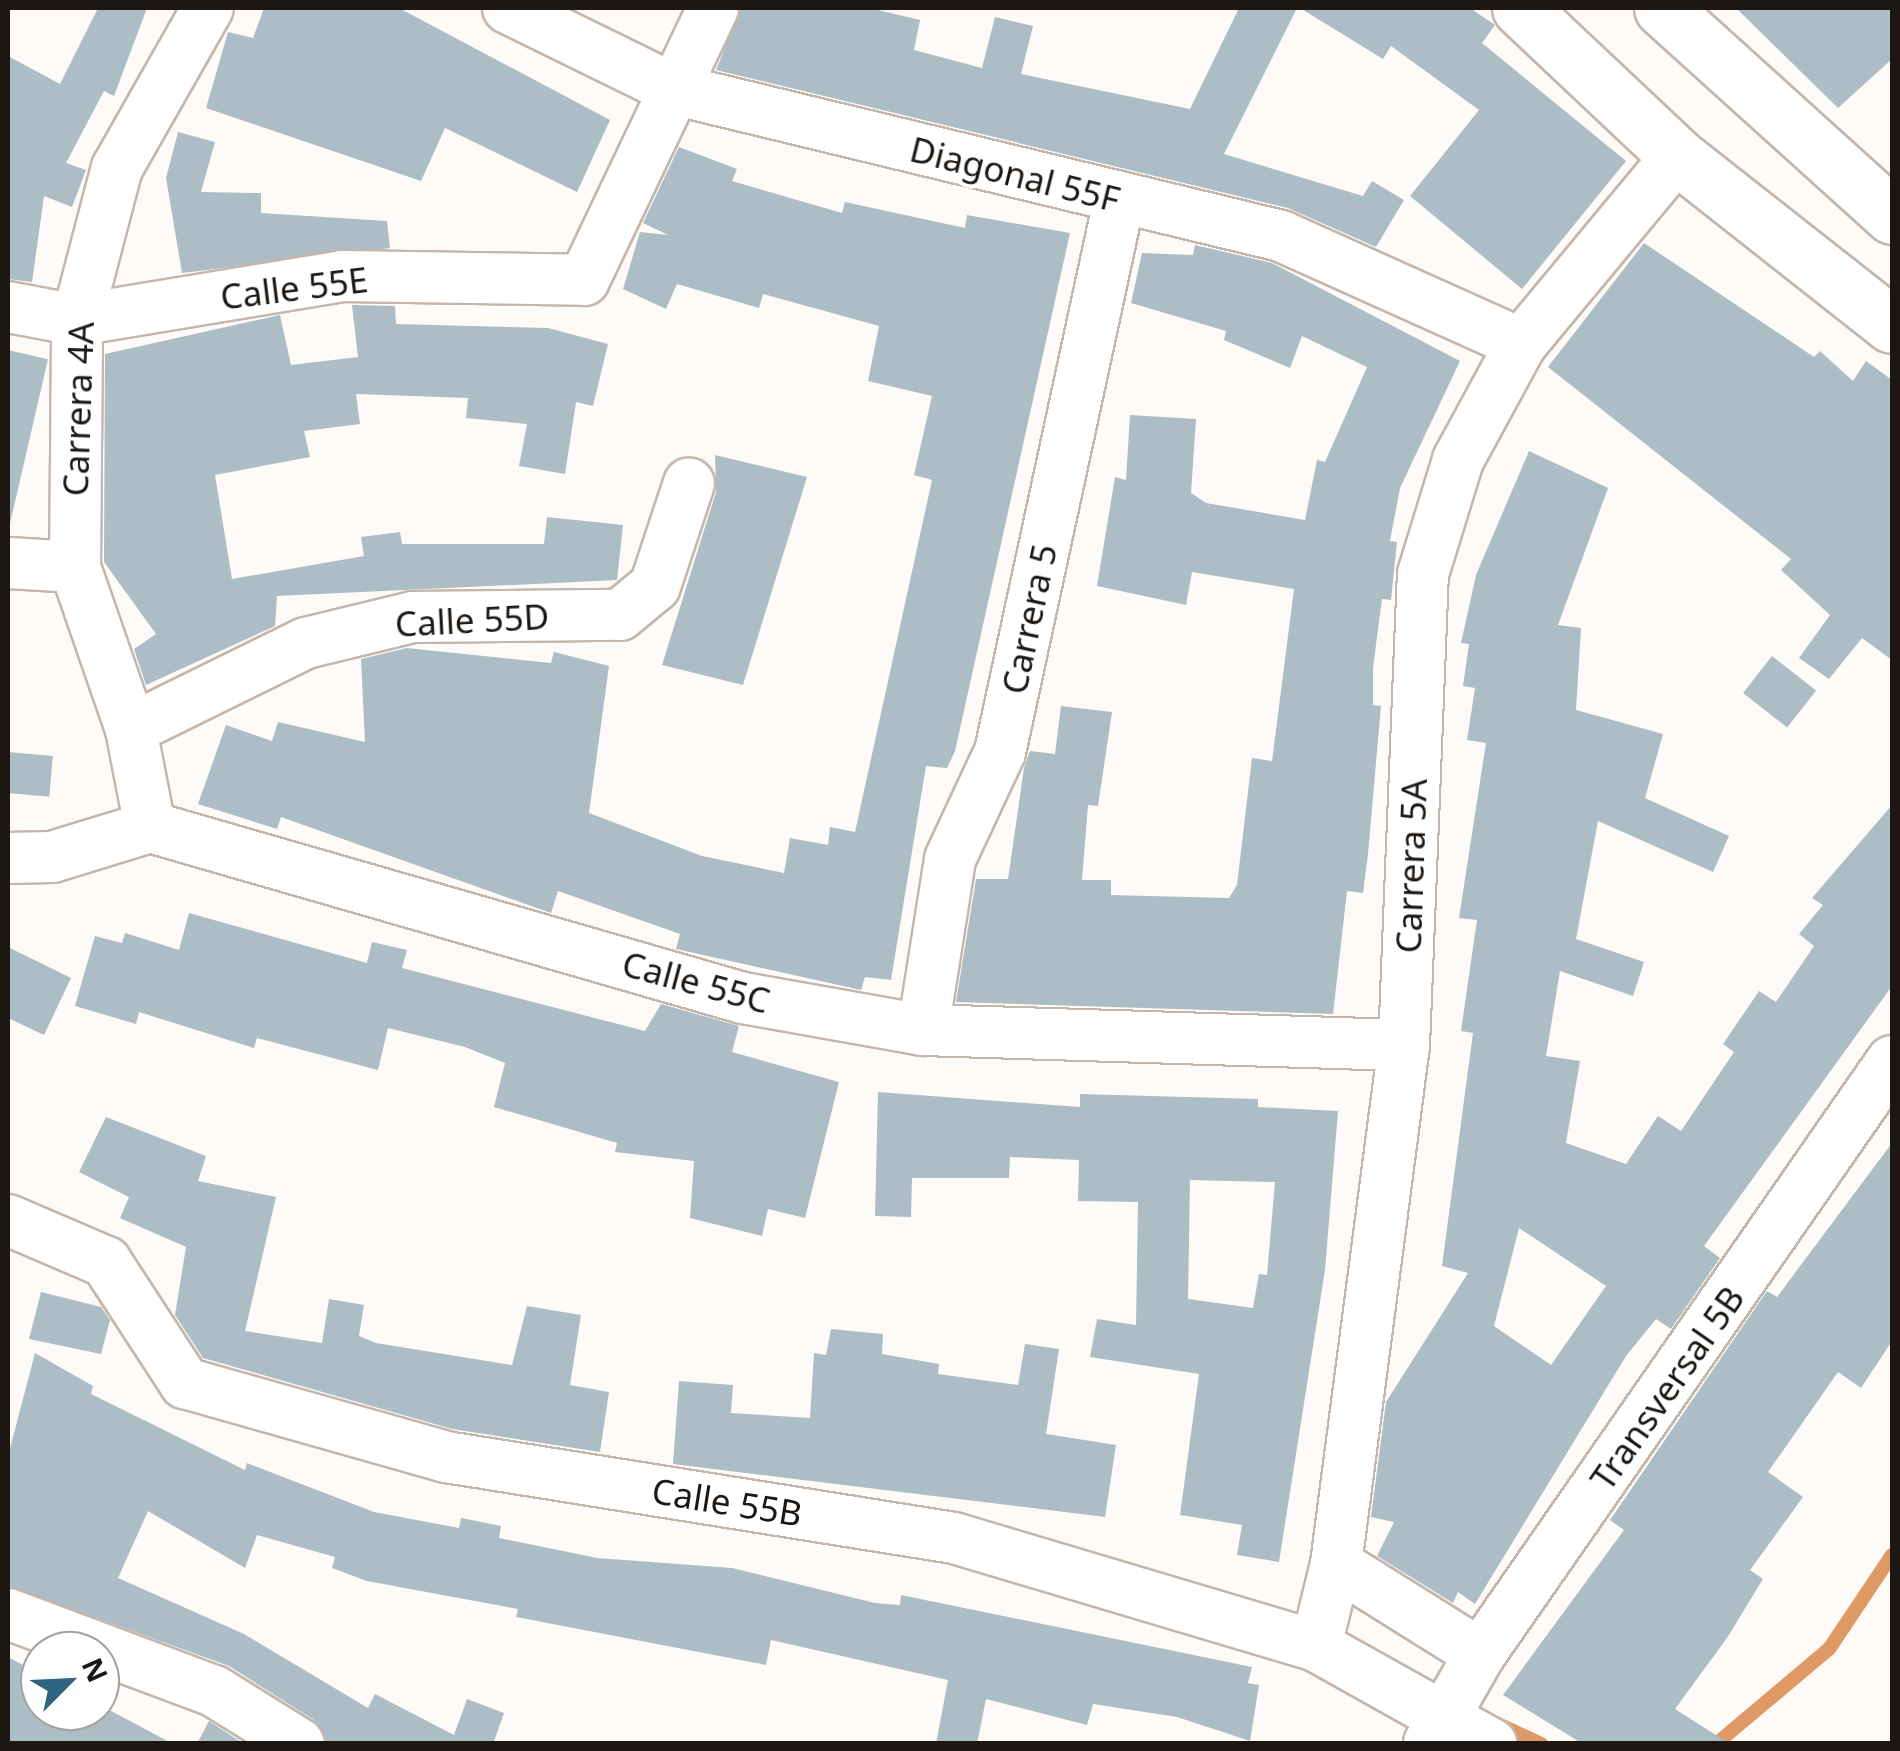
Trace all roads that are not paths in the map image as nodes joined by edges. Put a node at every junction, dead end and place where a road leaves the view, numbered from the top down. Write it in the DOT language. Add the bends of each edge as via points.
graph roads {
  1 [pos="208,8"];
  2 [pos="508,8"];
  3 [pos="712,8"];
  4 [pos="1520,8"];
  5 [pos="1662,8"];
  6 [pos="673,89"];
  7 [pos="1677,156"];
  8 [pos="1120,201"];
  9 [pos="1892,216"];
  10 [pos="8,307"];
  11 [pos="77,320"];
  12 [pos="1892,325"];
  13 [pos="1521,344"];
  14 [pos="689,483"];
  15 [pos="8,563"];
  16 [pos="75,567"];
  17 [pos="132,729"];
  18 [pos="150,827"];
  19 [pos="8,858"];
  20 [pos="923,1030"];
  21 [pos="1404,1045"];
  22 [pos="1892,1061"];
  23 [pos="8,1220"];
  24 [pos="1336,1564"];
  25 [pos="8,1614"];
  26 [pos="1316,1646"];
  27 [pos="1480,1654"];
  28 [pos="1435,1729"];
  29 [pos="299,1744"];
  30 [pos="1490,1744"];
  1 -- 11 [label="street, Carrera 4A" via="118,168"];
  2 -- 6 [label="street, Diagonal 55F"];
  3 -- 6 [label="street"];
  4 -- 7 [label="main road"];
  5 -- 9 [label="main road"];
  6 -- 8 [label="street, Diagonal 55F"];
  6 -- 11 [label="street, Calle 55E" via="584,280 342,276"];
  7 -- 12 [label="main road"];
  7 -- 13 [label="street, Carrera 5A"];
  8 -- 13 [label="street, Diagonal 55F" via="1281,236"];
  8 -- 20 [label="street, Carrera 5" via="1000,752 950,859"];
  10 -- 11 [label="street, Calle 55E"];
  11 -- 16 [label="street, Carrera 4A"];
  13 -- 21 [label="street, Carrera 5A" via="1458,460 1423,574"];
  14 -- 17 [label="street, Calle 55D" via="655,586 620,615 412,617 306,643"];
  15 -- 16 [label="street"];
  16 -- 17 [label="street, Carrera 4A"];
  17 -- 18 [label="street, Carrera 4A"];
  18 -- 19 [label="street" via="52,857"];
  18 -- 20 [label="street, Calle 55C" via="743,998"];
  20 -- 21 [label="street, Calle 55C"];
  21 -- 24 [label="street, Carrera 5A"];
  22 -- 27 [label="street, Transversal 5B"];
  23 -- 26 [label="street, Calle 55B" via="106,1262 185,1383 446,1457 954,1538"];
  24 -- 26 [label="street, Carrera 5A"];
  24 -- 27 [label="street"];
  25 -- 29 [label="street" via="214,1691"];
  26 -- 28 [label="street, Calle 55B"];
  27 -- 28 [label="street, Transversal 5B"];
  28 -- 30 [label="street, Calle 55B"];
}
